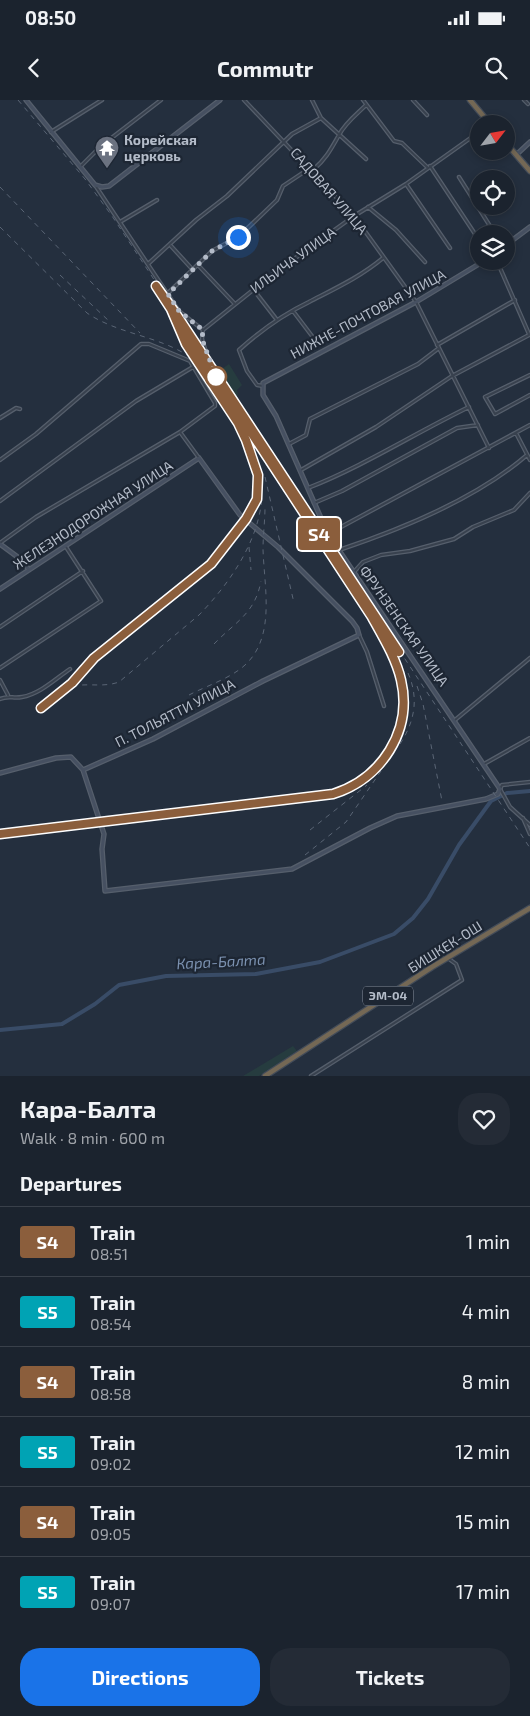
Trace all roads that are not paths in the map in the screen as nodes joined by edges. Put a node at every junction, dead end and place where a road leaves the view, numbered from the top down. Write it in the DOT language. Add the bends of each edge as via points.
graph roads {
  1 [pos="26,100"];
  2 [pos="102,100"];
  3 [pos="161,100"];
  4 [pos="220,100"];
  5 [pos="244,100"];
  6 [pos="312,100"];
  7 [pos="363,100"];
  8 [pos="413,100"];
  9 [pos="470,100"];
  10 [pos="524,100"];
  11 [pos="528,104"];
  12 [pos="366,105"];
  13 [pos="427,115"];
  14 [pos="482,115"];
  15 [pos="321,118"];
  16 [pos="51,132"];
  17 [pos="339,134"];
  18 [pos="470,138"];
  19 [pos="285,141"];
  20 [pos="530,142"];
  21 [pos="516,154"];
  22 [pos="366,159"];
  23 [pos="80,167"];
  24 [pos="429,167"];
  25 [pos="311,170"];
  26 [pos="530,171"];
  27 [pos="459,177"];
  28 [pos="406,184"];
  29 [pos="94,185"];
  30 [pos="157,200"];
  31 [pos="368,207"];
  32 [pos="354,216"];
  33 [pos="120,222"];
  34 [pos="489,225"];
  35 [pos="470,227"];
  36 [pos="530,227"];
  37 [pos="515,238"];
  38 [pos="170,245"];
  39 [pos="450,248"];
  40 [pos="382,258"];
  41 [pos="425,262"];
  42 [pos="148,264"];
  43 [pos="198,265"];
  44 [pos="470,269"];
  45 [pos="193,270"];
  46 [pos="501,270"];
  47 [pos="254,288"];
  48 [pos="168,294"];
  49 [pos="515,300"];
  50 [pos="416,302"];
  51 [pos="234,303"];
  52 [pos="293,311"];
  53 [pos="278,320"];
  54 [pos="203,330"];
  55 [pos="312,336"];
  56 [pos="530,336"];
  57 [pos="437,345"];
  58 [pos="439,348"];
  59 [pos="206,352"];
  60 [pos="194,366"];
  61 [pos="530,375"];
  62 [pos="452,376"];
  63 [pos="263,386"];
  64 [pos="530,396"];
  65 [pos="469,407"];
  66 [pos="20,409"];
  67 [pos="0,418"];
  68 [pos="478,425"];
  69 [pos="530,425"];
  70 [pos="180,432"];
  71 [pos="516,433"];
  72 [pos="289,444"];
  73 [pos="489,448"];
  74 [pos="527,455"];
  75 [pos="199,458"];
  76 [pos="0,460"];
  77 [pos="530,460"];
  78 [pos="301,470"];
  79 [pos="308,488"];
  80 [pos="530,495"];
  81 [pos="0,501"];
  82 [pos="314,503"];
  83 [pos="328,534"];
  84 [pos="0,544"];
  85 [pos="66,547"];
  86 [pos="338,550"];
  87 [pos="29,570"];
  88 [pos="82,571"];
  89 [pos="353,572"];
  90 [pos="0,590"];
  91 [pos="0,627"];
  92 [pos="359,635"];
  93 [pos="530,658"];
  94 [pos="0,668"];
  95 [pos="70,669"];
  96 [pos="0,680"];
  97 [pos="8,695"];
  98 [pos="0,699"];
  99 [pos="384,706"];
  100 [pos="455,720"];
  101 [pos="530,738"];
  102 [pos="483,764"];
  103 [pos="83,770"];
  104 [pos="0,773"];
  105 [pos="530,782"];
  106 [pos="500,790"];
  107 [pos="522,818"];
  108 [pos="530,825"];
  109 [pos="530,834"];
  110 [pos="530,907"];
  111 [pos="449,958"];
  112 [pos="265,1076"];
  113 [pos="311,1076"];
  1 -- 16 [label="street"];
  2 -- 16 [label="street"];
  3 -- 23 [label="street" via="100,146"];
  4 -- 29 [label="street" via="109,186"];
  5 -- 19 [label="street, САДОВАЯ УЛИЦА"];
  6 -- 15 [label="street"];
  7 -- 12 [label="street"];
  8 -- 13 [label="street"];
  9 -- 14 [label="highway"];
  10 -- 11 [label="street"];
  12 -- 17 [label="street"];
  12 -- 24 [label="street" via="394,141 402,143"];
  15 -- 17 [label="street"];
  15 -- 19 [label="street" via="300,128"];
  16 -- 23 [label="street"];
  17 -- 22 [label="street"];
  17 -- 25 [label="street" via="334,148"];
  18 -- 24 [label="street, ИЛЬИЧА УЛИЦА"];
  19 -- 25 [label="street, САДОВАЯ УЛИЦА"];
  19 -- 38 [label="street"];
  20 -- 21 [label="street"];
  21 -- 26 [label="highway"];
  23 -- 29 [label="street"];
  24 -- 28 [label="street, ИЛЬИЧА УЛИЦА"];
  24 -- 35 [label="street"];
  25 -- 32 [label="street, САДОВАЯ УЛИЦА"];
  25 -- 43 [label="street" via="283,186 276,200 238,237 212,251"];
  27 -- 34 [label="street"];
  28 -- 31 [label="street, ИЛЬИЧА УЛИЦА"];
  28 -- 39 [label="street"];
  29 -- 33 [label="street"];
  30 -- 33 [label="street"];
  31 -- 32 [label="street, ИЛЬИЧА УЛИЦА"];
  31 -- 41 [label="street" via="396,230"];
  32 -- 40 [label="street, САДОВАЯ УЛИЦА"];
  32 -- 47 [label="street, ИЛЬИЧА УЛИЦА"];
  33 -- 42 [label="street"];
  36 -- 37 [label="street"];
  38 -- 42 [label="street"];
  38 -- 45 [label="street"];
  40 -- 50 [label="street, САДОВАЯ УЛИЦА"];
  40 -- 52 [label="street" via="343,287"];
  42 -- 48 [label="street"];
  43 -- 45 [label="street"];
  43 -- 51 [label="street"];
  44 -- 50 [label="street, НИЖНЕ-ПОЧТОВАЯ УЛИЦА"];
  45 -- 48 [label="street"];
  46 -- 49 [label="street"];
  47 -- 51 [label="street, ИЛЬИЧА УЛИЦА"];
  47 -- 53 [label="street"];
  48 -- 54 [label="street" via="179,311"];
  49 -- 56 [label="street"];
  49 -- 57 [label="street"];
  50 -- 57 [label="street, САДОВАЯ УЛИЦА"];
  50 -- 63 [label="street, НИЖНЕ-ПОЧТОВАЯ УЛИЦА" via="263,383"];
  51 -- 54 [label="street, ИЛЬИЧА УЛИЦА"];
  52 -- 53 [label="street"];
  52 -- 55 [label="street"];
  53 -- 63 [label="street, ФРУНЗЕНСКАЯ УЛИЦА" via="239,350 247,371 256,384"];
  54 -- 59 [label="street"];
  56 -- 62 [label="street"];
  57 -- 58 [label="street, САДОВАЯ УЛИЦА"];
  58 -- 62 [label="street, САДОВАЯ УЛИЦА"];
  58 -- 72 [label="street" via="418,364 310,419 306,435"];
  60 -- 70 [label="street" via="211,393 215,406"];
  60 -- 76 [label="street" via="186,358 141,344 36,434"];
  60 -- 81 [label="street" via="136,402"];
  61 -- 64 [label="street" via="485,397 495,414"];
  62 -- 65 [label="street, САДОВАЯ УЛИЦА"];
  62 -- 78 [label="street"];
  63 -- 72 [label="street, ФРУНЗЕНСКАЯ УЛИЦА" via="263,394"];
  65 -- 68 [label="street, САДОВАЯ УЛИЦА"];
  65 -- 79 [label="street" via="376,457"];
  66 -- 67 [label="street" via="16,408"];
  68 -- 73 [label="street, САДОВАЯ УЛИЦА"];
  68 -- 82 [label="street" via="457,428"];
  69 -- 71 [label="street"];
  70 -- 75 [label="street"];
  70 -- 84 [label="street" via="36,517"];
  71 -- 73 [label="street"];
  71 -- 74 [label="street"];
  72 -- 78 [label="street, ФРУНЗЕНСКАЯ УЛИЦА"];
  73 -- 83 [label="street"];
  74 -- 77 [label="street"];
  74 -- 86 [label="street" via="506,473 426,516 378,538"];
  75 -- 85 [label="street, ЖЕЛЕЗНОДОРОЖНАЯ УЛИЦА"];
  75 -- 92 [label="street" via="240,514 352,621"];
  78 -- 79 [label="street, ФРУНЗЕНСКАЯ УЛИЦА"];
  79 -- 82 [label="street, ФРУНЗЕНСКАЯ УЛИЦА"];
  80 -- 89 [label="street" via="514,510 473,527 454,539 381,555 363,562"];
  82 -- 83 [label="street, ФРУНЗЕНСКАЯ УЛИЦА"];
  83 -- 86 [label="street, ФРУНЗЕНСКАЯ УЛИЦА"];
  84 -- 87 [label="street" via="23,561"];
  85 -- 87 [label="street, ЖЕЛЕЗНОДОРОЖНАЯ УЛИЦА"];
  85 -- 88 [label="street"];
  86 -- 89 [label="street, ФРУНЗЕНСКАЯ УЛИЦА"];
  87 -- 90 [label="street, ЖЕЛЕЗНОДОРОЖНАЯ УЛИЦА"];
  88 -- 91 [label="street"];
  88 -- 94 [label="street" via="101,601"];
  89 -- 100 [label="street, ФРУНЗЕНСКАЯ УЛИЦА"];
  92 -- 99 [label="street" via="368,652"];
  92 -- 103 [label="street, П. ТОЛЬЯТТИ УЛИЦА" via="153,739"];
  93 -- 100 [label="street"];
  95 -- 97 [label="street" via="32,694 22,698"];
  96 -- 97 [label="street"];
  97 -- 98 [label="street"];
  100 -- 102 [label="street, ФРУНЗЕНСКАЯ УЛИЦА"];
  101 -- 102 [label="street"];
  102 -- 106 [label="street, ФРУНЗЕНСКАЯ УЛИЦА"];
  103 -- 104 [label="street" via="76,760 63,758"];
  103 -- 106 [label="street" via="104,834 105,891 292,870 396,816 486,799"];
  105 -- 106 [label="street" via="502,784"];
  106 -- 107 [label="street, ФРУНЗЕНСКАЯ УЛИЦА" via="510,807"];
  107 -- 108 [label="street, ФРУНЗЕНСКАЯ УЛИЦА"];
  107 -- 109 [label="street"];
  110 -- 111 [label="highway, БИШКЕК-ОШ / ЭМ-04"];
  111 -- 112 [label="highway, БИШКЕК-ОШ / ЭМ-04"];
  111 -- 113 [label="street" via="456,964 462,980"];
}
